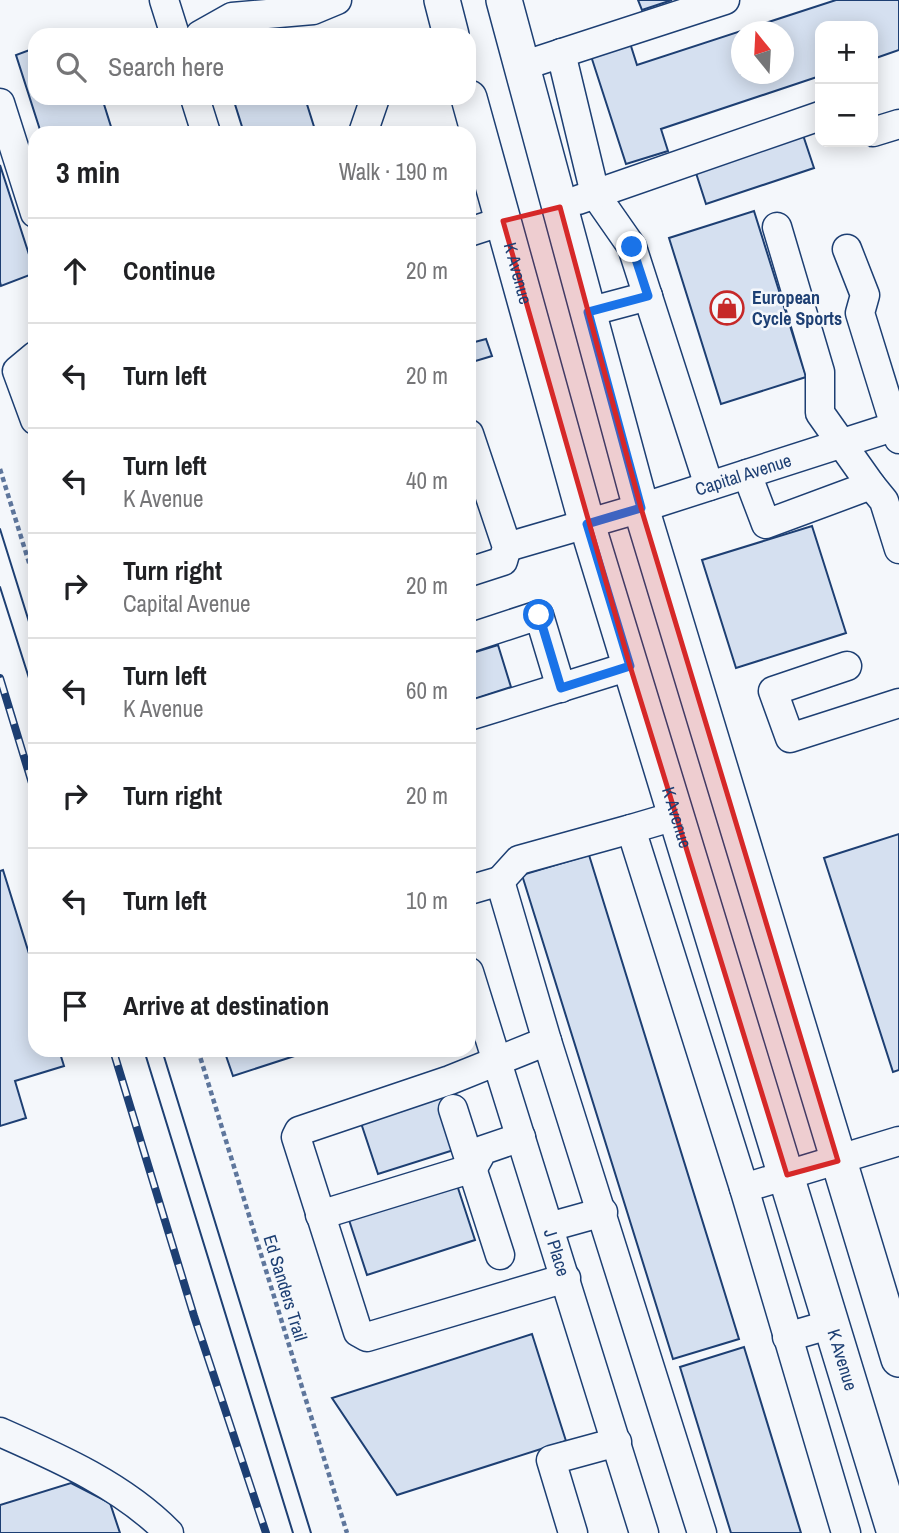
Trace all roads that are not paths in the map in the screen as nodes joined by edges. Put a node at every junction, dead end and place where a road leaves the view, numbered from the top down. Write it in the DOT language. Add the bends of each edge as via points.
graph roads {
  1 [pos="164,0"];
  2 [pos="337,0"];
  3 [pos="505,0"];
  4 [pos="725,0"];
  5 [pos="173,28"];
  6 [pos="212,28"];
  7 [pos="561,53"];
  8 [pos="522,66"];
  9 [pos="0,103"];
  10 [pos="197,105"];
  11 [pos="373,105"];
  12 [pos="471,105"];
  13 [pos="815,118"];
  14 [pos="899,124"];
  15 [pos="204,126"];
  16 [pos="365,126"];
  17 [pos="878,130"];
  18 [pos="28,192"];
  19 [pos="596,194"];
  20 [pos="560,207"];
  21 [pos="503,221"];
  22 [pos="777,228"];
  23 [pos="476,230"];
  24 [pos="847,249"];
  25 [pos="648,296"];
  26 [pos="588,312"];
  27 [pos="28,362"];
  28 [pos="28,401"];
  29 [pos="898,430"];
  30 [pos="842,443"];
  31 [pos="476,455"];
  32 [pos="747,474"];
  33 [pos="871,485"];
  34 [pos="709,486"];
  35 [pos="641,508"];
  36 [pos="587,524"];
  37 [pos="507,547"];
  38 [pos="899,549"];
  39 [pos="476,570"];
  40 [pos="476,636"];
  41 [pos="630,666"];
  42 [pos="847,666"];
  43 [pos="561,688"];
  44 [pos="899,703"];
  45 [pos="476,714"];
  46 [pos="675,816"];
  47 [pos="631,829"];
  48 [pos="500,881"];
  49 [pos="476,888"];
  50 [pos="476,995"];
  51 [pos="547,1041"];
  52 [pos="497,1063"];
  53 [pos="448,1094"];
  54 [pos="521,1137"];
  55 [pos="899,1141"];
  56 [pos="838,1161"];
  57 [pos="473,1168"];
  58 [pos="787,1175"];
  59 [pos="744,1188"];
  60 [pos="603,1212"];
  61 [pos="320,1214"];
  62 [pos="549,1227"];
  63 [pos="500,1255"];
  64 [pos="566,1278"];
  65 [pos="832,1324"];
  66 [pos="787,1337"];
  67 [pos="899,1359"];
  68 [pos="0,1433"];
  69 [pos="617,1442"];
  70 [pos="169,1533"];
  71 [pos="573,1533"];
  72 [pos="645,1533"];
  73 [pos="702,1533"];
  74 [pos="846,1533"];
  75 [pos="895,1533"];
  1 -- 5 [label="street"];
  2 -- 6 [label="street" via="313,10 232,17"];
  3 -- 8 [label="main road"];
  4 -- 7 [label="street"];
  7 -- 8 [label="street"];
  7 -- 19 [label="street"];
  8 -- 20 [label="main road"];
  9 -- 18 [label="street"];
  10 -- 15 [label="street"];
  11 -- 16 [label="street"];
  12 -- 21 [label="main road, K Avenue"];
  13 -- 19 [label="street"];
  14 -- 17 [label="street"];
  19 -- 20 [label="street"];
  19 -- 25 [label="street" via="632,247"];
  20 -- 21 [label="main road"];
  20 -- 26 [label="main road"];
  21 -- 23 [label="street"];
  21 -- 36 [label="main road, K Avenue"];
  22 -- 30 [label="street" via="820,372 820,413"];
  24 -- 29 [label="street" via="864,295 860,313"];
  25 -- 26 [label="street"];
  25 -- 34 [label="street"];
  26 -- 35 [label="main road"];
  27 -- 28 [label="street" via="17,371"];
  29 -- 30 [label="street, Capital Avenue"];
  30 -- 32 [label="street, Capital Avenue"];
  30 -- 33 [label="street"];
  31 -- 37 [label="street"];
  32 -- 33 [label="street" via="766,524"];
  32 -- 34 [label="street, Capital Avenue"];
  33 -- 38 [label="street" via="884,501"];
  34 -- 35 [label="street, Capital Avenue"];
  35 -- 36 [label="street, Capital Avenue"];
  35 -- 56 [label="main road"];
  36 -- 37 [label="street, Capital Avenue"];
  36 -- 41 [label="main road, K Avenue"];
  37 -- 39 [label="street" via="503,561"];
  40 -- 43 [label="street" via="539,615"];
  41 -- 43 [label="street"];
  41 -- 46 [label="main road, K Avenue"];
  42 -- 44 [label="street" via="773,691 790,738"];
  43 -- 45 [label="street"];
  46 -- 47 [label="street"];
  46 -- 58 [label="main road, K Avenue"];
  47 -- 48 [label="street" via="519,860"];
  47 -- 59 [label="street"];
  48 -- 49 [label="street"];
  48 -- 51 [label="street"];
  50 -- 52 [label="street, J Place"];
  51 -- 52 [label="street"];
  51 -- 60 [label="street"];
  52 -- 53 [label="street"];
  52 -- 54 [label="street, J Place"];
  53 -- 57 [label="street"];
  53 -- 61 [label="street" via="299,1131 296,1138"];
  54 -- 57 [label="street" via="483,1150"];
  54 -- 62 [label="street, J Place"];
  55 -- 56 [label="street"];
  56 -- 58 [label="street"];
  56 -- 67 [label="main road"];
  57 -- 61 [label="street"];
  57 -- 63 [label="street"];
  58 -- 59 [label="street"];
  58 -- 65 [label="main road, K Avenue"];
  59 -- 66 [label="street"];
  60 -- 62 [label="street"];
  60 -- 73 [label="street"];
  61 -- 64 [label="street" via="358,1332 367,1337"];
  62 -- 64 [label="street, J Place"];
  64 -- 69 [label="street, J Place"];
  65 -- 66 [label="street"];
  65 -- 75 [label="main road, K Avenue"];
  66 -- 74 [label="street"];
  68 -- 70 [label="street" via="72,1464"];
  69 -- 71 [label="street" via="551,1460"];
  69 -- 72 [label="street, J Place"];
}
